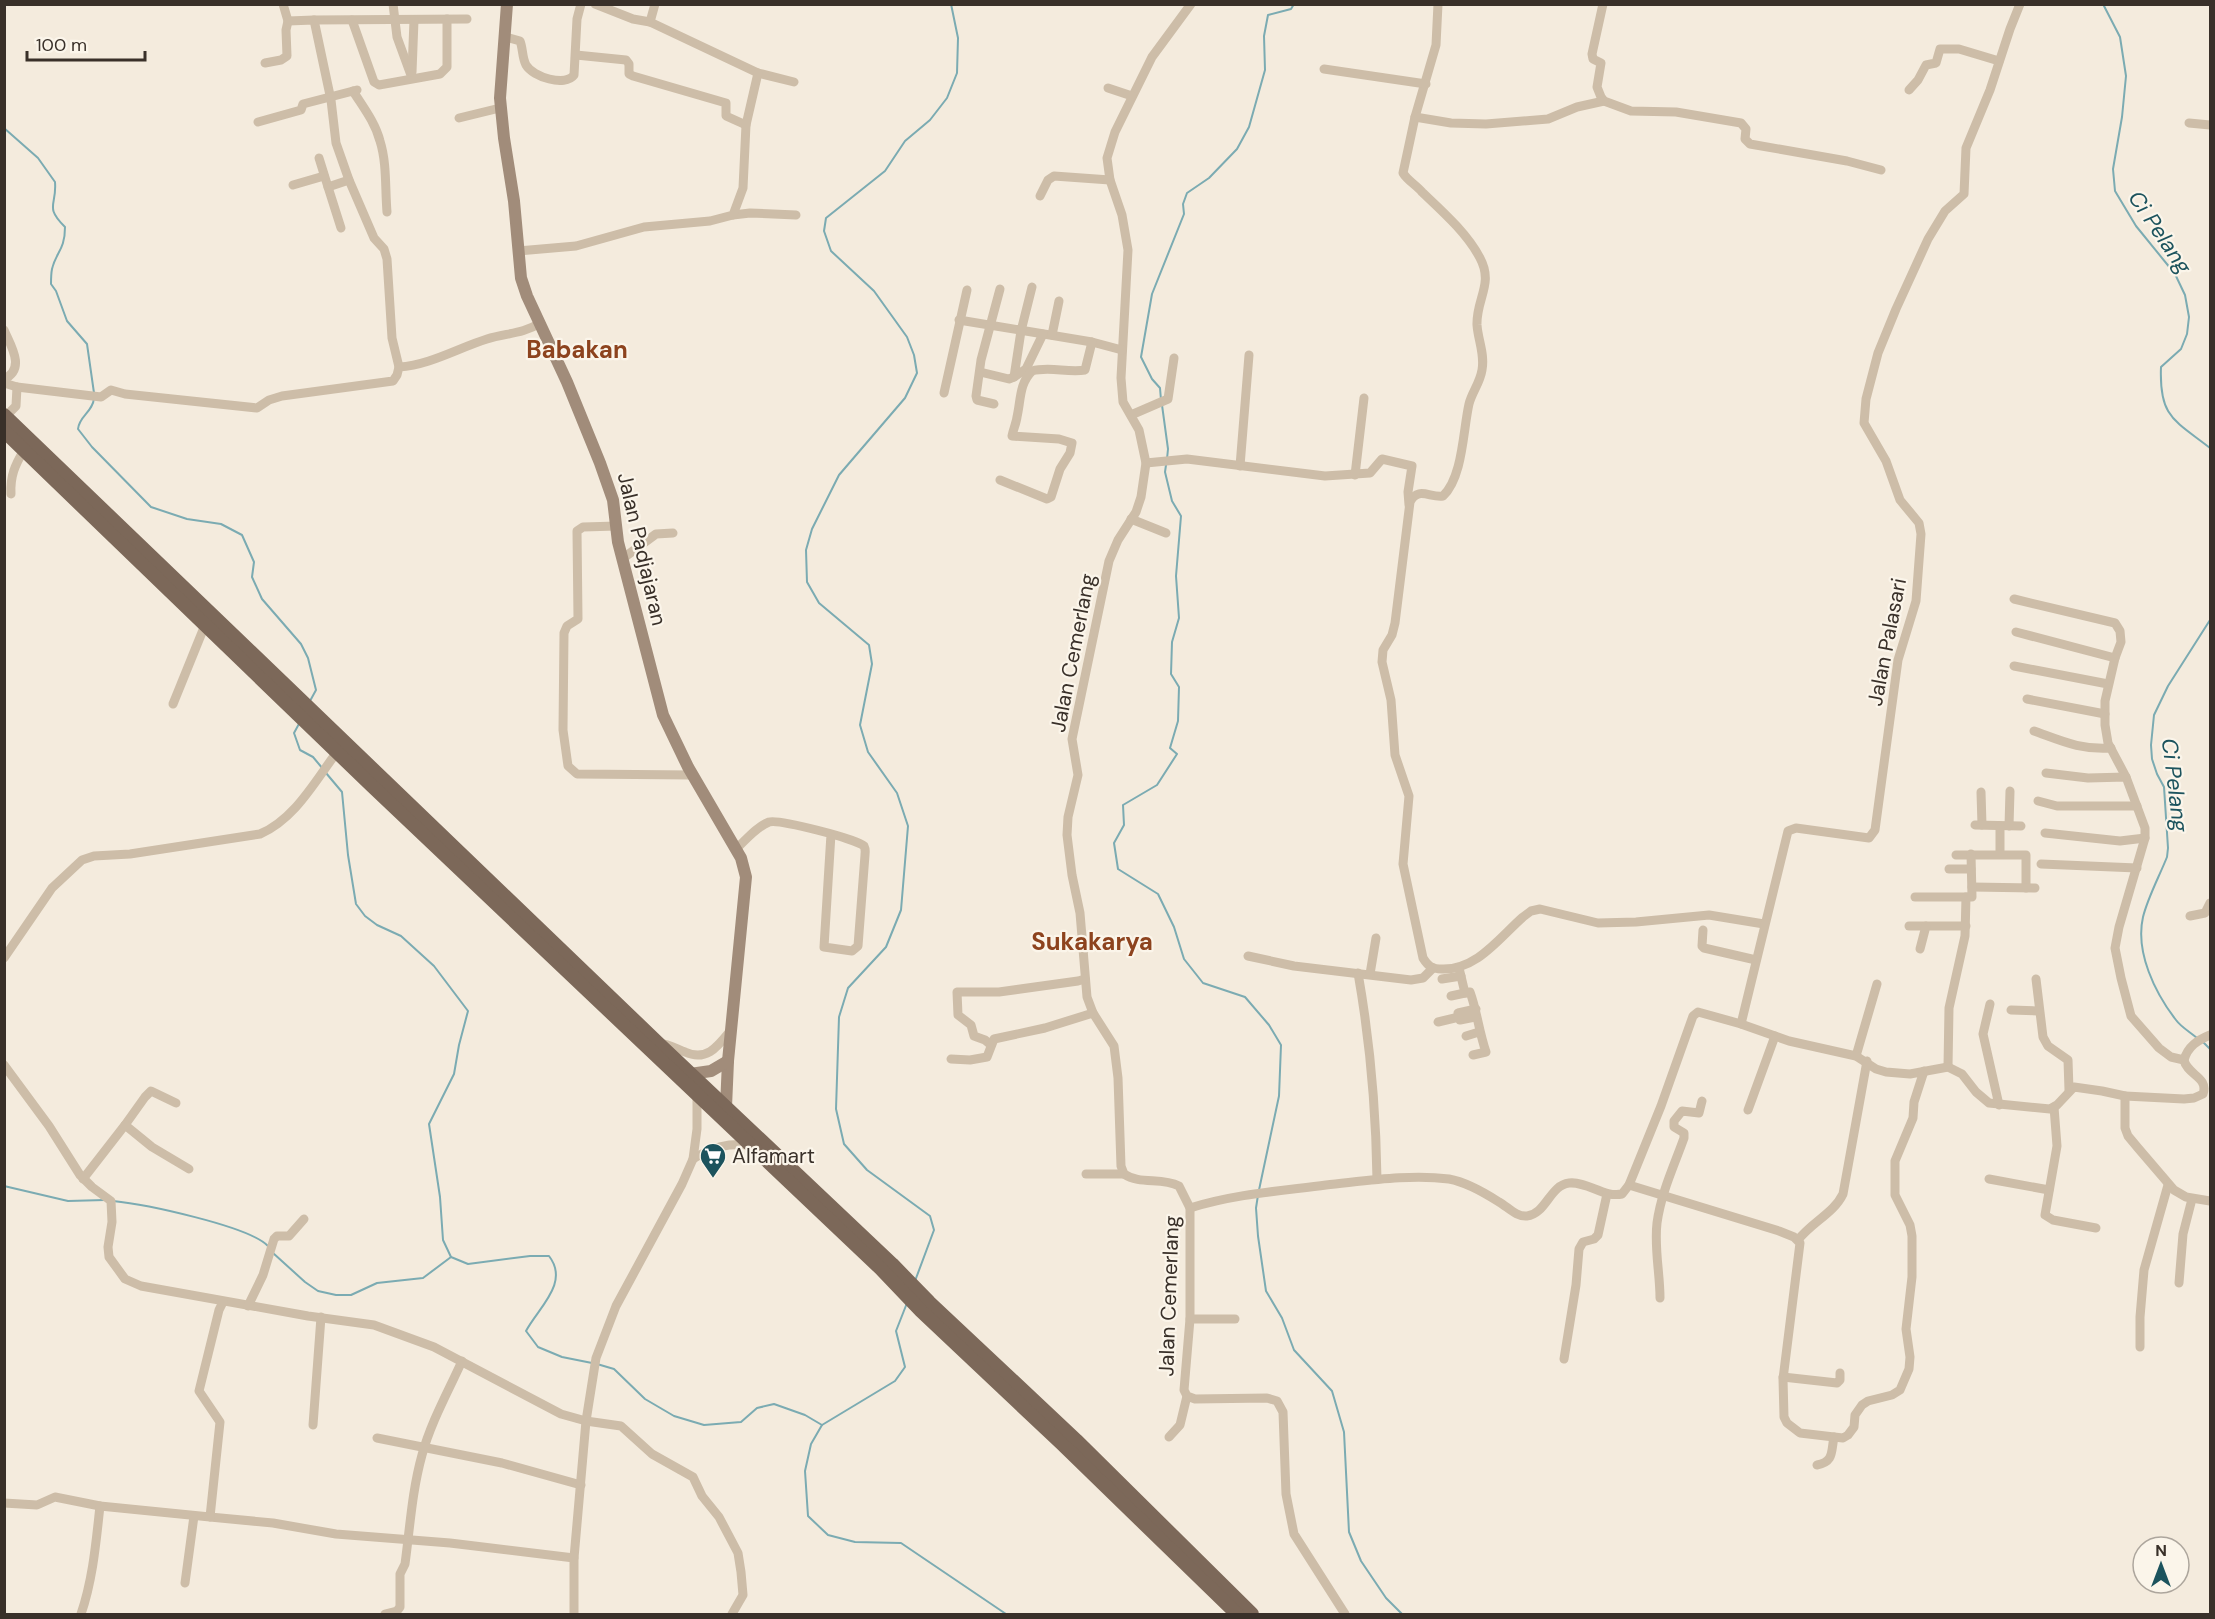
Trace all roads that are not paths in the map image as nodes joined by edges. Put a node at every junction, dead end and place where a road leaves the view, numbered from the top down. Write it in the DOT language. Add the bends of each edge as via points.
graph roads {
  1 [pos="283,4"];
  2 [pos="393,4"];
  3 [pos="507,4"];
  4 [pos="581,4"];
  5 [pos="595,4"];
  6 [pos="655,4"];
  7 [pos="1191,4"];
  8 [pos="1438,4"];
  9 [pos="1603,4"];
  10 [pos="2020,4"];
  11 [pos="447,19"];
  12 [pos="467,19"];
  13 [pos="314,20"];
  14 [pos="352,20"];
  15 [pos="394,20"];
  16 [pos="414,20"];
  17 [pos="288,21"];
  18 [pos="650,22"];
  19 [pos="506,37"];
  20 [pos="576,55"];
  21 [pos="1999,61"];
  22 [pos="265,63"];
  23 [pos="1324,69"];
  24 [pos="758,73"];
  25 [pos="412,78"];
  26 [pos="794,82"];
  27 [pos="1426,84"];
  28 [pos="1108,88"];
  29 [pos="1909,90"];
  30 [pos="1132,96"];
  31 [pos="330,97"];
  32 [pos="1604,101"];
  33 [pos="501,108"];
  34 [pos="1415,117"];
  35 [pos="459,118"];
  36 [pos="258,122"];
  37 [pos="2189,123"];
  38 [pos="746,125"];
  39 [pos="2211,126"];
  40 [pos="319,158"];
  41 [pos="1881,170"];
  42 [pos="324,176"];
  43 [pos="349,180"];
  44 [pos="1110,180"];
  45 [pos="293,185"];
  46 [pos="328,187"];
  47 [pos="1040,196"];
  48 [pos="387,212"];
  49 [pos="733,214"];
  50 [pos="795,215"];
  51 [pos="341,228"];
  52 [pos="518,251"];
  53 [pos="1032,287"];
  54 [pos="1000,289"];
  55 [pos="967,290"];
  56 [pos="1059,301"];
  57 [pos="959,320"];
  58 [pos="540,323"];
  59 [pos="989,325"];
  60 [pos="4,330"];
  61 [pos="1021,331"];
  62 [pos="1048,334"];
  63 [pos="1092,342"];
  64 [pos="1122,350"];
  65 [pos="1249,355"];
  66 [pos="1174,358"];
  67 [pos="399,367"];
  68 [pos="980,372"];
  69 [pos="1014,377"];
  70 [pos="4,381"];
  71 [pos="17,387"];
  72 [pos="944,393"];
  73 [pos="1364,398"];
  74 [pos="994,404"];
  75 [pos="5,415"];
  76 [pos="1131,415"];
  77 [pos="4,431"];
  78 [pos="24,450"];
  79 [pos="1146,464"];
  80 [pos="1240,466"];
  81 [pos="1354,475"];
  82 [pos="1000,480"];
  83 [pos="11,494"];
  84 [pos="1409,506"];
  85 [pos="1131,519"];
  86 [pos="617,526"];
  87 [pos="673,533"];
  88 [pos="1166,533"];
  89 [pos="622,559"];
  90 [pos="2014,599"];
  91 [pos="205,625"];
  92 [pos="2016,632"];
  93 [pos="2115,658"];
  94 [pos="2014,666"];
  95 [pos="2108,684"];
  96 [pos="2027,699"];
  97 [pos="173,704"];
  98 [pos="2105,714"];
  99 [pos="2034,731"];
  100 [pos="2111,748"];
  101 [pos="337,753"];
  102 [pos="2046,773"];
  103 [pos="693,775"];
  104 [pos="2126,777"];
  105 [pos="2010,791"];
  106 [pos="1982,792"];
  107 [pos="2038,801"];
  108 [pos="2137,806"];
  109 [pos="2005,826"];
  110 [pos="2021,826"];
  111 [pos="831,834"];
  112 [pos="2045,834"];
  113 [pos="2145,838"];
  114 [pos="736,849"];
  115 [pos="1971,854"];
  116 [pos="1956,855"];
  117 [pos="2000,855"];
  118 [pos="2041,864"];
  119 [pos="2137,868"];
  120 [pos="1949,869"];
  121 [pos="1971,869"];
  122 [pos="1972,887"];
  123 [pos="1915,897"];
  124 [pos="1966,897"];
  125 [pos="2211,903"];
  126 [pos="2190,916"];
  127 [pos="1764,924"];
  128 [pos="1909,926"];
  129 [pos="1926,926"];
  130 [pos="1966,926"];
  131 [pos="1703,930"];
  132 [pos="1376,938"];
  133 [pos="1920,949"];
  134 [pos="1248,956"];
  135 [pos="4,958"];
  136 [pos="1756,960"];
  137 [pos="1433,968"];
  138 [pos="1460,972"];
  139 [pos="1358,973"];
  140 [pos="1370,974"];
  141 [pos="1085,979"];
  142 [pos="1442,979"];
  143 [pos="2036,979"];
  144 [pos="1877,984"];
  145 [pos="1465,993"];
  146 [pos="1451,996"];
  147 [pos="1990,1004"];
  148 [pos="2011,1010"];
  149 [pos="2039,1011"];
  150 [pos="618,1012"];
  151 [pos="1093,1012"];
  152 [pos="1476,1013"];
  153 [pos="1438,1022"];
  154 [pos="1741,1024"];
  155 [pos="731,1030"];
  156 [pos="1479,1032"];
  157 [pos="1466,1035"];
  158 [pos="1775,1036"];
  159 [pos="2202,1039"];
  160 [pos="658,1043"];
  161 [pos="991,1045"];
  162 [pos="1473,1055"];
  163 [pos="1856,1056"];
  164 [pos="951,1059"];
  165 [pos="2184,1060"];
  166 [pos="728,1061"];
  167 [pos="1867,1061"];
  168 [pos="4,1065"];
  169 [pos="1948,1067"];
  170 [pos="1924,1071"];
  171 [pos="690,1074"];
  172 [pos="2069,1090"];
  173 [pos="697,1096"];
  174 [pos="2125,1096"];
  175 [pos="1702,1101"];
  176 [pos="176,1103"];
  177 [pos="1999,1105"];
  178 [pos="726,1107"];
  179 [pos="2054,1107"];
  180 [pos="1748,1110"];
  181 [pos="125,1125"];
  182 [pos="750,1145"];
  183 [pos="693,1159"];
  184 [pos="189,1169"];
  185 [pos="1086,1174"];
  186 [pos="1124,1174"];
  187 [pos="83,1179"];
  188 [pos="1377,1179"];
  189 [pos="1989,1179"];
  190 [pos="1629,1185"];
  191 [pos="2168,1185"];
  192 [pos="2049,1190"];
  193 [pos="1607,1194"];
  194 [pos="1662,1196"];
  195 [pos="2192,1198"];
  196 [pos="2211,1200"];
  197 [pos="1190,1208"];
  198 [pos="304,1219"];
  199 [pos="2096,1228"];
  200 [pos="1798,1240"];
  201 [pos="886,1266"];
  202 [pos="2179,1283"];
  203 [pos="1660,1298"];
  204 [pos="223,1302"];
  205 [pos="248,1306"];
  206 [pos="925,1307"];
  207 [pos="321,1317"];
  208 [pos="1190,1319"];
  209 [pos="1235,1319"];
  210 [pos="2140,1347"];
  211 [pos="1564,1359"];
  212 [pos="462,1361"];
  213 [pos="1840,1373"];
  214 [pos="1784,1377"];
  215 [pos="1187,1396"];
  216 [pos="586,1421"];
  217 [pos="313,1425"];
  218 [pos="1169,1437"];
  219 [pos="1834,1437"];
  220 [pos="377,1438"];
  221 [pos="424,1448"];
  222 [pos="1817,1465"];
  223 [pos="580,1485"];
  224 [pos="4,1503"];
  225 [pos="100,1506"];
  226 [pos="194,1516"];
  227 [pos="210,1517"];
  228 [pos="407,1540"];
  229 [pos="574,1558"];
  230 [pos="185,1583"];
  231 [pos="81,1614"];
  232 [pos="385,1614"];
  233 [pos="574,1614"];
  234 [pos="732,1614"];
  235 [pos="1237,1614"];
  236 [pos="1252,1614"];
  237 [pos="1345,1614"];
  1 -- 17 [label="street"];
  2 -- 15 [label="street"];
  3 -- 19 [label="street, Jalan Padjajaran"];
  4 -- 20 [label="street"];
  5 -- 18 [label="street"];
  6 -- 18 [label="street"];
  7 -- 30 [label="street, Jalan Cemerlang" via="1152,57"];
  8 -- 27 [label="street" via="1436,45"];
  9 -- 32 [label="street" via="1592,54 1602,65 1597,87"];
  10 -- 21 [label="street, Jalan Palasari"];
  11 -- 12 [label="street"];
  11 -- 16 [label="street"];
  11 -- 25 [label="street" via="446,70"];
  13 -- 14 [label="street"];
  13 -- 17 [label="street"];
  13 -- 31 [label="street"];
  14 -- 15 [label="street"];
  14 -- 25 [label="street" via="376,84"];
  15 -- 16 [label="street"];
  15 -- 25 [label="street"];
  16 -- 25 [label="street"];
  17 -- 22 [label="street" via="287,56"];
  18 -- 24 [label="street"];
  19 -- 20 [label="street" via="520,40 526,66 546,78 572,78"];
  19 -- 33 [label="street, Jalan Padjajaran"];
  20 -- 38 [label="street" via="626,60 628,74 726,103 726,116"];
  21 -- 29 [label="street" via="1959,49 1940,48 1936,63 1926,65"];
  21 -- 127 [label="street, Jalan Palasari" via="1966,148 1964,195 1945,211 1923,249 1878,353 1866,399 1864,423 1886,462 1900,500 1919,523 1921,534 1916,601 1898,660 1875,830 1869,838 1789,829"];
  23 -- 27 [label="street"];
  24 -- 26 [label="street"];
  24 -- 38 [label="street"];
  27 -- 34 [label="street"];
  28 -- 30 [label="street"];
  30 -- 44 [label="street, Jalan Cemerlang" via="1110,148"];
  31 -- 36 [label="street"];
  31 -- 43 [label="street" via="336,143"];
  31 -- 48 [label="street" via="355,90 366,111 384,157"];
  32 -- 34 [label="street" via="1548,119 1486,124"];
  32 -- 41 [label="street" via="1631,111 1676,112 1741,123 1750,144"];
  33 -- 35 [label="street"];
  33 -- 52 [label="street, Jalan Padjajaran"];
  34 -- 84 [label="street" via="1403,164 1404,175 1471,245 1483,264 1486,280 1477,324 1483,352 1482,371 1469,405 1455,477 1443,496 1418,493"];
  37 -- 39 [label="street"];
  38 -- 49 [label="street" via="743,188"];
  40 -- 42 [label="street"];
  42 -- 45 [label="street"];
  42 -- 46 [label="street"];
  43 -- 46 [label="street"];
  43 -- 67 [label="street" via="387,259 392,338"];
  44 -- 47 [label="street" via="1054,176"];
  44 -- 64 [label="street, Jalan Cemerlang" via="1128,250"];
  46 -- 51 [label="street"];
  49 -- 50 [label="street"];
  49 -- 52 [label="street" via="710,221 644,227 576,246"];
  52 -- 58 [label="street, Jalan Padjajaran" via="521,279"];
  53 -- 61 [label="street"];
  54 -- 59 [label="street"];
  55 -- 57 [label="street"];
  56 -- 62 [label="street"];
  57 -- 59 [label="street"];
  57 -- 72 [label="street"];
  58 -- 67 [label="street" via="517,334"];
  58 -- 86 [label="street, Jalan Padjajaran" via="600,463"];
  59 -- 61 [label="street"];
  59 -- 68 [label="street"];
  60 -- 70 [label="street" via="16,358 13,372"];
  61 -- 62 [label="street"];
  61 -- 69 [label="street"];
  62 -- 63 [label="street"];
  62 -- 69 [label="street" via="1026,369"];
  63 -- 64 [label="street"];
  63 -- 82 [label="street" via="1085,370 1032,371 1019,395 1012,436 1059,439 1072,444 1051,497 1047,499"];
  64 -- 76 [label="street, Jalan Cemerlang" via="1123,402"];
  65 -- 80 [label="street"];
  66 -- 76 [label="street" via="1167,399"];
  67 -- 71 [label="street" via="393,381 282,396 257,408 111,390 101,397"];
  68 -- 69 [label="street"];
  68 -- 74 [label="street" via="977,399"];
  70 -- 71 [label="street"];
  71 -- 75 [label="street" via="16,406"];
  73 -- 81 [label="street"];
  75 -- 150 [label="main road"];
  76 -- 79 [label="street, Jalan Cemerlang" via="1139,430"];
  77 -- 78 [label="main road"];
  78 -- 83 [label="street" via="10,480"];
  78 -- 91 [label="main road"];
  79 -- 80 [label="street" via="1187,459"];
  79 -- 85 [label="street, Jalan Cemerlang" via="1141,497"];
  80 -- 81 [label="street" via="1305,475"];
  81 -- 84 [label="street" via="1370,473 1383,459 1411,465"];
  84 -- 137 [label="street" via="1395,623 1382,662 1391,700 1395,755 1409,796 1403,864 1421,951"];
  85 -- 88 [label="street"];
  85 -- 141 [label="street, Jalan Cemerlang" via="1109,561 1072,739 1078,775 1066,835 1080,913"];
  86 -- 89 [label="street, Jalan Padjajaran"];
  86 -- 103 [label="street" via="583,527 576,533 578,619 564,633 563,730 568,766 577,774"];
  87 -- 89 [label="street" via="656,534"];
  89 -- 103 [label="street, Jalan Padjajaran" via="663,715"];
  90 -- 93 [label="street" via="2115,623 2121,642"];
  91 -- 97 [label="street"];
  91 -- 101 [label="main road"];
  92 -- 93 [label="street"];
  93 -- 95 [label="street"];
  94 -- 95 [label="street"];
  95 -- 98 [label="street"];
  96 -- 98 [label="street"];
  98 -- 100 [label="street"];
  99 -- 100 [label="street" via="2079,747"];
  100 -- 104 [label="street"];
  101 -- 135 [label="street" via="290,813 276,827 260,834 82,860 52,888"];
  101 -- 150 [label="main road"];
  102 -- 104 [label="street"];
  103 -- 114 [label="street, Jalan Padjajaran"];
  104 -- 108 [label="street"];
  105 -- 109 [label="street"];
  106 -- 109 [label="street" via="1978,825"];
  107 -- 108 [label="street" via="2057,806"];
  108 -- 113 [label="street"];
  109 -- 110 [label="street"];
  109 -- 117 [label="street"];
  111 -- 111 [label="street" via="862,844 865,849 858,946 852,951 824,947"];
  111 -- 114 [label="street" via="770,822"];
  112 -- 113 [label="street" via="2120,841"];
  113 -- 119 [label="street"];
  114 -- 155 [label="street, Jalan Padjajaran" via="746,877"];
  115 -- 116 [label="street"];
  115 -- 117 [label="street"];
  115 -- 121 [label="street"];
  117 -- 122 [label="street" via="2026,855 2031,888"];
  118 -- 119 [label="street"];
  119 -- 165 [label="street" via="2115,948 2125,997 2131,1016 2144,1033 2171,1057"];
  120 -- 121 [label="street"];
  121 -- 122 [label="street"];
  122 -- 124 [label="street" via="1972,897"];
  123 -- 124 [label="street"];
  124 -- 130 [label="street"];
  125 -- 126 [label="street" via="2205,913"];
  127 -- 136 [label="street, Jalan Palasari"];
  127 -- 138 [label="street" via="1717,915 1598,923 1535,909"];
  128 -- 129 [label="street"];
  129 -- 130 [label="street"];
  129 -- 133 [label="street"];
  130 -- 169 [label="street" via="1949,1008"];
  131 -- 136 [label="street" via="1704,948"];
  132 -- 140 [label="street"];
  134 -- 139 [label="street"];
  136 -- 154 [label="street, Jalan Palasari"];
  137 -- 138 [label="street"];
  137 -- 140 [label="street" via="1415,980"];
  138 -- 142 [label="street"];
  138 -- 145 [label="street"];
  139 -- 140 [label="street"];
  139 -- 188 [label="street" via="1376,1122"];
  141 -- 151 [label="street, Jalan Cemerlang"];
  141 -- 161 [label="street" via="999,992 957,992 958,1015 971,1025 974,1036"];
  143 -- 149 [label="street"];
  144 -- 163 [label="street"];
  145 -- 146 [label="street"];
  145 -- 152 [label="street" via="1470,992"];
  147 -- 177 [label="street" via="1983,1034"];
  148 -- 149 [label="street"];
  149 -- 172 [label="street" via="2045,1042 2069,1061"];
  150 -- 160 [label="main road"];
  150 -- 173 [label="main road"];
  151 -- 161 [label="street" via="1045,1028 994,1038"];
  151 -- 186 [label="street, Jalan Cemerlang" via="1114,1046"];
  152 -- 153 [label="street" via="1458,1013 1459,1017"];
  152 -- 156 [label="street"];
  154 -- 158 [label="street"];
  154 -- 190 [label="street" via="1701,1012 1693,1016"];
  155 -- 160 [label="street" via="705,1055"];
  155 -- 166 [label="street, Jalan Padjajaran"];
  156 -- 157 [label="street"];
  156 -- 162 [label="street" via="1486,1052"];
  158 -- 163 [label="street"];
  158 -- 180 [label="street"];
  159 -- 165 [label="street" via="2188,1049"];
  160 -- 171 [label="main road"];
  161 -- 164 [label="street" via="987,1057"];
  163 -- 167 [label="street"];
  165 -- 174 [label="street" via="2188,1070 2204,1082 2205,1090 2199,1096 2172,1100"];
  166 -- 171 [label="street" via="711,1071"];
  166 -- 178 [label="street, Jalan Padjajaran"];
  167 -- 170 [label="street" via="1886,1072"];
  167 -- 200 [label="street" via="1843,1194 1836,1206"];
  168 -- 187 [label="street"];
  169 -- 170 [label="street"];
  169 -- 177 [label="street" via="1962,1074 1985,1101"];
  170 -- 219 [label="street" via="1913,1118 1895,1161 1895,1195 1912,1236 1906,1329 1909,1370 1900,1390 1868,1401 1855,1415 1854,1427 1848,1435"];
  171 -- 178 [label="main road"];
  172 -- 174 [label="street" via="2086,1088"];
  172 -- 179 [label="street"];
  173 -- 182 [label="main road"];
  173 -- 183 [label="street"];
  174 -- 191 [label="street" via="2128,1136"];
  175 -- 194 [label="street" via="1699,1113 1683,1111 1674,1121 1684,1138"];
  176 -- 181 [label="street" via="151,1091"];
  177 -- 179 [label="street"];
  178 -- 201 [label="main road"];
  179 -- 192 [label="street" via="2057,1146"];
  181 -- 184 [label="street"];
  181 -- 187 [label="street"];
  182 -- 183 [label="street" via="720,1146"];
  182 -- 201 [label="main road"];
  183 -- 216 [label="street" via="616,1305 596,1358"];
  185 -- 186 [label="street"];
  186 -- 197 [label="street, Jalan Cemerlang" via="1179,1186"];
  187 -- 204 [label="street" via="112,1203 108,1252 126,1279 156,1290"];
  188 -- 193 [label="street" via="1456,1181 1524,1216 1535,1214 1559,1188 1570,1183"];
  188 -- 197 [label="street" via="1235,1196"];
  189 -- 192 [label="street"];
  190 -- 193 [label="street" via="1619,1195"];
  190 -- 194 [label="street"];
  191 -- 195 [label="street"];
  191 -- 210 [label="street" via="2145,1270"];
  192 -- 199 [label="street" via="2046,1218"];
  193 -- 211 [label="street" via="1598,1235 1583,1242 1579,1249"];
  194 -- 200 [label="street"];
  194 -- 203 [label="street" via="1656,1246"];
  195 -- 196 [label="street"];
  195 -- 202 [label="street" via="2183,1234"];
  197 -- 208 [label="street, Jalan Cemerlang"];
  198 -- 205 [label="street" via="289,1236 274,1239"];
  200 -- 214 [label="street"];
  201 -- 206 [label="main road"];
  204 -- 205 [label="street"];
  204 -- 227 [label="street" via="199,1391 220,1422"];
  205 -- 207 [label="street"];
  206 -- 235 [label="main road"];
  206 -- 236 [label="main road" via="1076,1440"];
  207 -- 212 [label="street" via="392,1330"];
  207 -- 217 [label="street"];
  208 -- 209 [label="street"];
  208 -- 215 [label="street, Jalan Cemerlang" via="1184,1378"];
  212 -- 216 [label="street" via="561,1414"];
  212 -- 221 [label="street"];
  213 -- 214 [label="street" via="1837,1383"];
  214 -- 219 [label="street" via="1787,1423 1800,1433"];
  215 -- 218 [label="street" via="1180,1425"];
  215 -- 237 [label="street, Jalan Cemerlang" via="1277,1401 1283,1412 1286,1494 1294,1534"];
  216 -- 223 [label="street"];
  216 -- 234 [label="street" via="618,1425 652,1454 693,1478 738,1552 743,1595"];
  219 -- 222 [label="street" via="1830,1460"];
  220 -- 221 [label="street"];
  221 -- 223 [label="street" via="502,1463"];
  221 -- 228 [label="street"];
  223 -- 229 [label="street"];
  224 -- 225 [label="street" via="37,1504 55,1497"];
  225 -- 226 [label="street"];
  225 -- 231 [label="street" via="88,1595"];
  226 -- 227 [label="street"];
  226 -- 230 [label="street"];
  227 -- 228 [label="street"];
  228 -- 229 [label="street"];
  228 -- 232 [label="street" via="400,1606"];
  229 -- 233 [label="street"];
}
